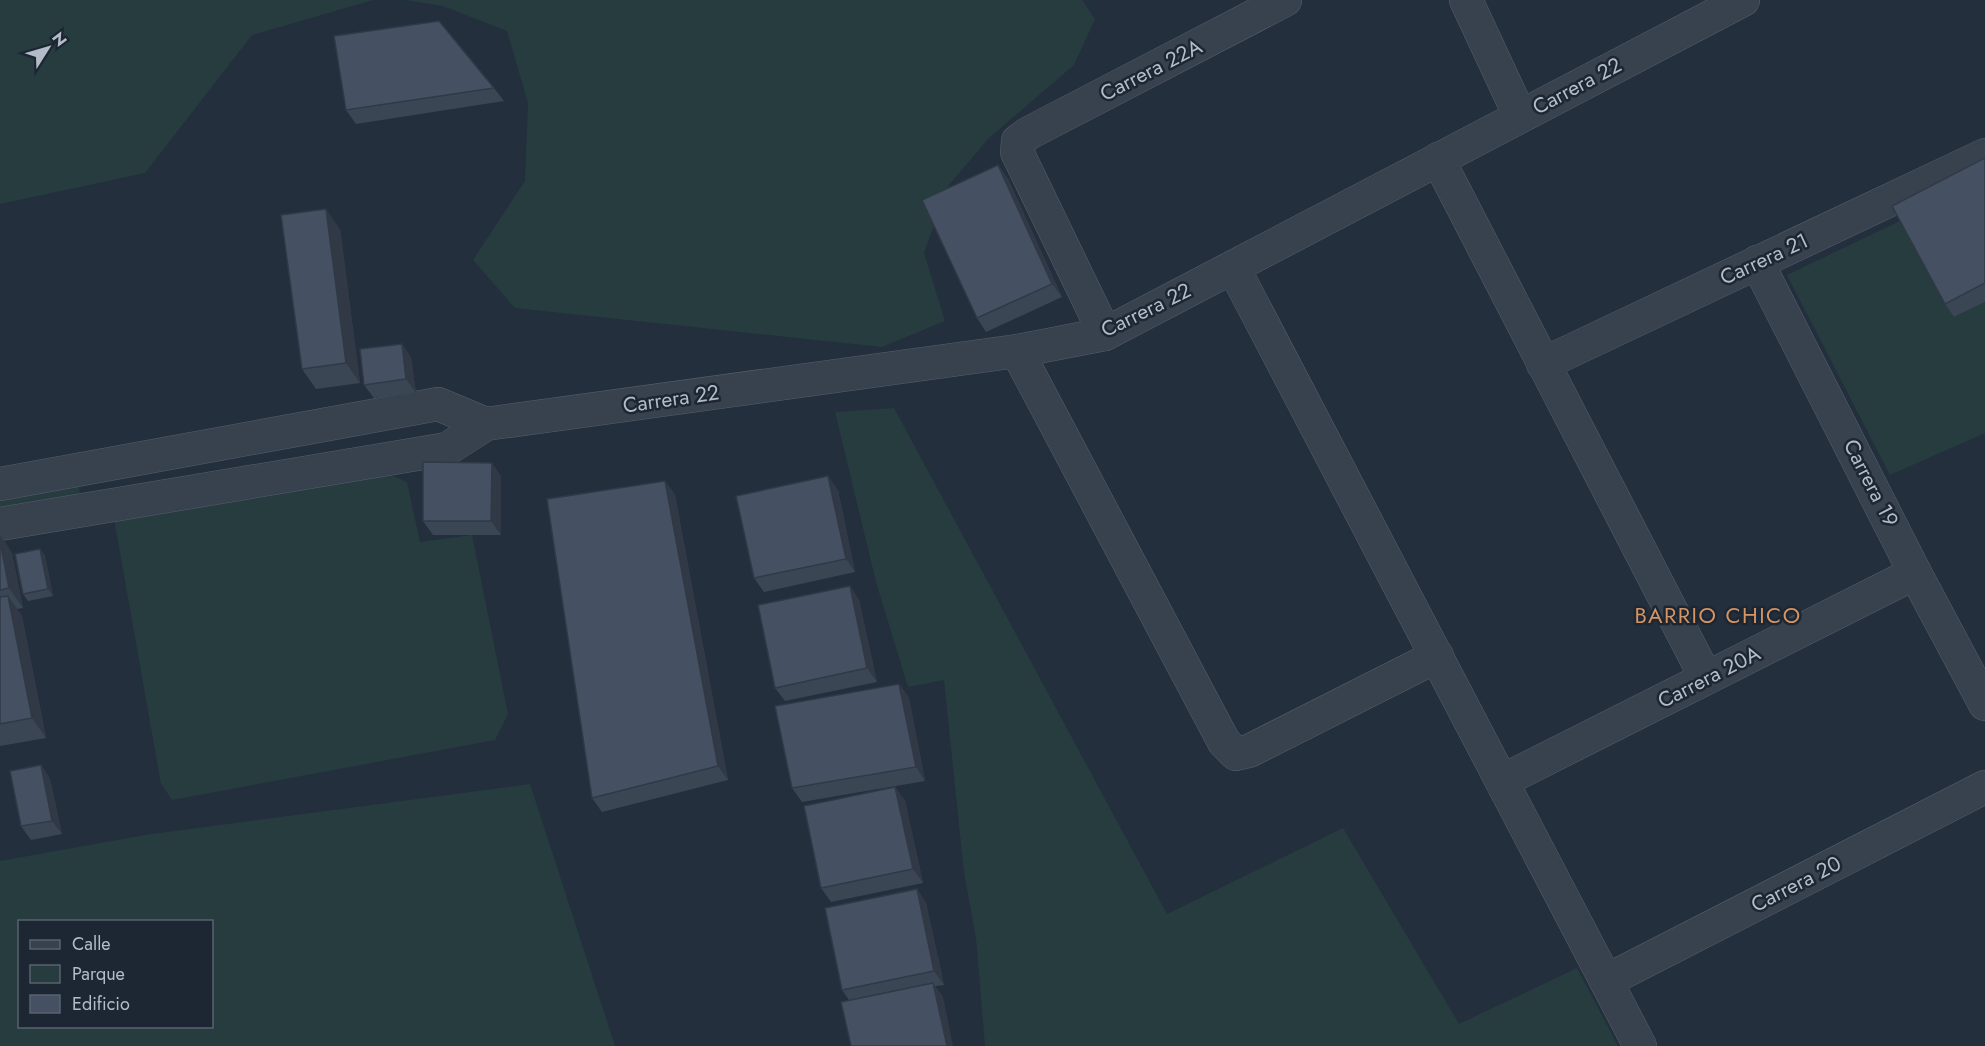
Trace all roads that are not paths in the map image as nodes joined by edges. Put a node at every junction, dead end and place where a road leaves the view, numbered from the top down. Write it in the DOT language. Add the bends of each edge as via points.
graph roads {
  1 [pos="1285,0"];
  2 [pos="1466,0"];
  3 [pos="1740,1"];
  4 [pos="1520,117"];
  5 [pos="1985,155"];
  6 [pos="1438,159"];
  7 [pos="1757,262"];
  8 [pos="1233,267"];
  9 [pos="1105,333"];
  10 [pos="1017,351"];
  11 [pos="1543,364"];
  12 [pos="486,424"];
  13 [pos="0,484"];
  14 [pos="0,524"];
  15 [pos="1915,573"];
  16 [pos="1437,656"];
  17 [pos="1706,678"];
  18 [pos="1985,704"];
  19 [pos="1502,781"];
  20 [pos="1985,787"];
  21 [pos="1606,981"];
  22 [pos="1640,1046"];
  1 -- 9 [label="street, Carrera 22A" via="1018,141 1017,152"];
  2 -- 4 [label="street"];
  3 -- 4 [label="street, Carrera 22"];
  4 -- 6 [label="street, Carrera 22"];
  5 -- 7 [label="street, Carrera 21"];
  6 -- 8 [label="street, Carrera 22"];
  6 -- 11 [label="street"];
  7 -- 11 [label="street, Carrera 21"];
  7 -- 15 [label="street, Carrera 19"];
  8 -- 9 [label="street, Carrera 22"];
  8 -- 16 [label="street"];
  9 -- 10 [label="street, Carrera 22"];
  10 -- 12 [label="street, Carrera 22"];
  10 -- 16 [label="street" via="1224,742 1236,754 1249,751"];
  11 -- 17 [label="street"];
  12 -- 13 [label="street" via="438,404"];
  12 -- 14 [label="street" via="447,449"];
  15 -- 17 [label="street, Carrera 20A"];
  15 -- 18 [label="street, Carrera 19"];
  16 -- 19 [label="street"];
  17 -- 19 [label="street, Carrera 20A"];
  19 -- 21 [label="street"];
  20 -- 21 [label="street, Carrera 20"];
  21 -- 22 [label="street"];
}
